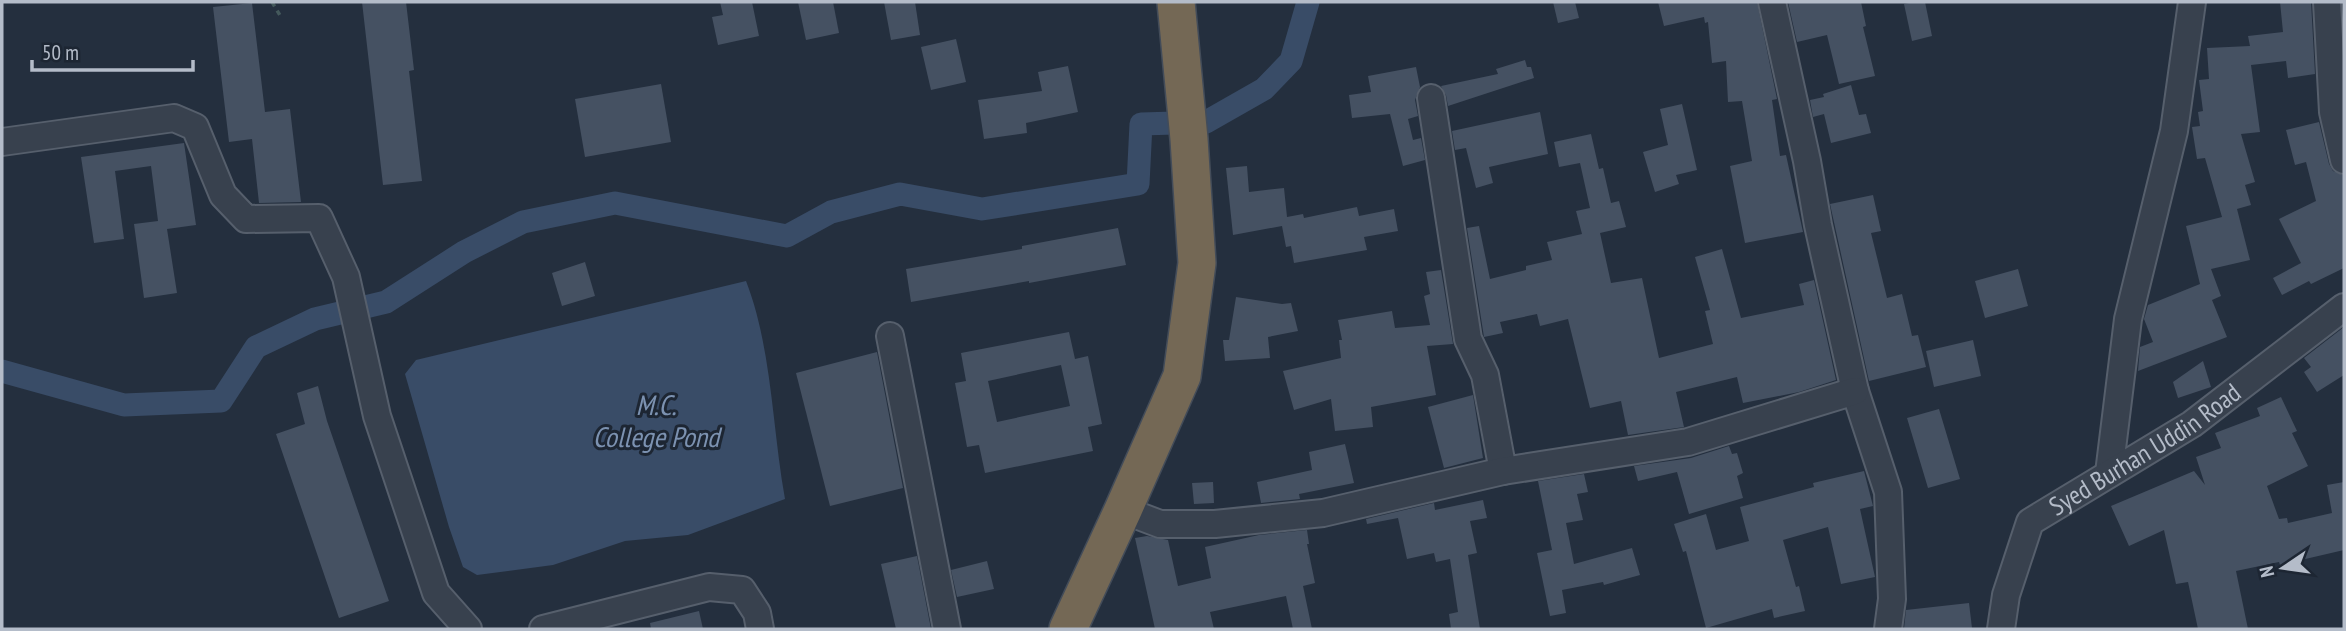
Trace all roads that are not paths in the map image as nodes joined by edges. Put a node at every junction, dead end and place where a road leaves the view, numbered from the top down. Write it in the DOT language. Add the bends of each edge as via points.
graph roads {
  1 [pos="1176,2"];
  2 [pos="1772,2"];
  3 [pos="2192,2"];
  4 [pos="2327,2"];
  5 [pos="1431,98"];
  6 [pos="2,142"];
  7 [pos="2344,160"];
  8 [pos="2344,307"];
  9 [pos="890,337"];
  10 [pos="1855,391"];
  11 [pos="1503,471"];
  12 [pos="2109,473"];
  13 [pos="1124,510"];
  14 [pos="468,629"];
  15 [pos="543,629"];
  16 [pos="760,629"];
  17 [pos="947,629"];
  18 [pos="1068,629"];
  19 [pos="1888,629"];
  20 [pos="2001,629"];
  1 -- 13 [label="highway" via="1197,263 1182,376"];
  2 -- 10 [label="street"];
  3 -- 12 [label="street" via="2174,131 2129,319"];
  4 -- 7 [label="street" via="2333,112"];
  5 -- 11 [label="street" via="1468,340 1485,375"];
  6 -- 14 [label="street" via="174,118 195,127 223,195 246,219 319,218 346,276 377,416 436,593"];
  8 -- 12 [label="street, Syed Burhan Uddin Road" via="2192,424"];
  9 -- 17 [label="street"];
  10 -- 11 [label="street" via="1688,442"];
  10 -- 19 [label="street" via="1888,492 1892,599"];
  11 -- 13 [label="street" via="1323,513 1215,524 1160,524"];
  12 -- 20 [label="street, Syed Burhan Uddin Road" via="2030,522 2006,595"];
  13 -- 18 [label="highway"];
  15 -- 16 [label="street" via="709,587 741,590 757,613"];
}
